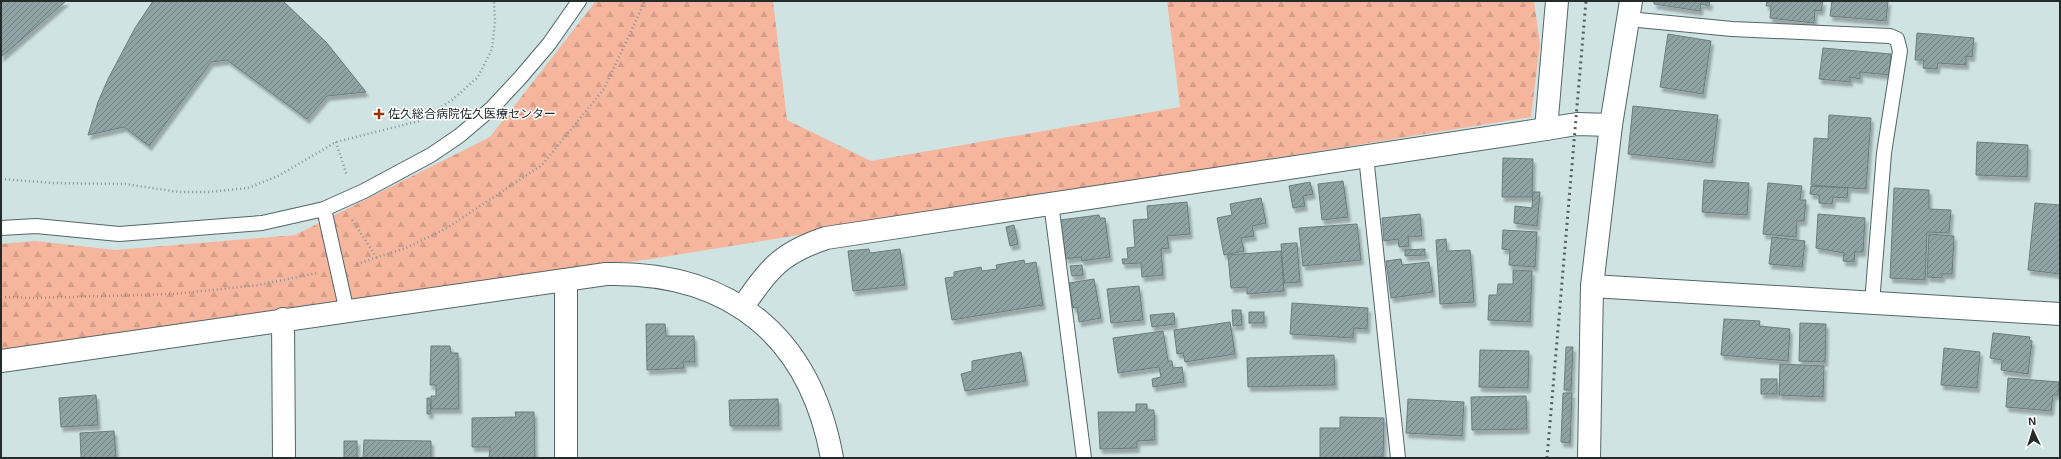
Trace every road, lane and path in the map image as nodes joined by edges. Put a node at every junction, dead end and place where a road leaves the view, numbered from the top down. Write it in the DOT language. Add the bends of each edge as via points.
graph roads {
  1 [pos="494,1"];
  2 [pos="579,1"];
  3 [pos="644,1"];
  4 [pos="1557,1"];
  5 [pos="1630,10"];
  6 [pos="1611,125"];
  7 [pos="1546,129"];
  8 [pos="336,142"];
  9 [pos="1366,156"];
  10 [pos="1,179"];
  11 [pos="348,182"];
  12 [pos="1051,203"];
  13 [pos="324,209"];
  14 [pos="352,220"];
  15 [pos="1,228"];
  16 [pos="377,258"];
  17 [pos="354,265"];
  18 [pos="323,271"];
  19 [pos="566,280"];
  20 [pos="1592,286"];
  21 [pos="1,297"];
  22 [pos="1872,303"];
  23 [pos="742,308"];
  24 [pos="347,312"];
  25 [pos="2060,314"];
  26 [pos="283,319"];
  27 [pos="1,361"];
  28 [pos="284,458"];
  29 [pos="566,458"];
  30 [pos="832,458"];
  31 [pos="1084,458"];
  32 [pos="1398,458"];
  33 [pos="1589,458"];
  1 -- 8 [label="path" via="492,49 478,77 452,100 419,121"];
  2 -- 13 [label="lane" via="549,44 520,78 492,108 459,136 431,155"];
  3 -- 16 [label="path" via="604,88 542,164 447,228 406,248"];
  4 -- 7 [label="street"];
  5 -- 6 [label="street"];
  5 -- 22 [label="lane" via="1732,29 1890,36 1897,39 1900,51 1884,153"];
  6 -- 7 [label="street" via="1577,124"];
  6 -- 20 [label="street"];
  7 -- 9 [label="street"];
  8 -- 10 [label="path" via="278,176 248,188 179,192 125,184"];
  8 -- 11 [label="path"];
  9 -- 12 [label="street"];
  9 -- 32 [label="lane"];
  12 -- 23 [label="street" via="813,242 789,253 763,276"];
  12 -- 31 [label="lane"];
  13 -- 15 [label="lane" via="262,223 119,234 36,226"];
  13 -- 24 [label="lane"];
  14 -- 16 [label="path"];
  16 -- 17 [label="path"];
  18 -- 21 [label="path" via="259,285 174,294"];
  19 -- 23 [label="street" via="636,273 672,278 723,296"];
  19 -- 24 [label="street"];
  19 -- 29 [label="street"];
  20 -- 22 [label="street"];
  20 -- 33 [label="street"];
  22 -- 25 [label="street"];
  23 -- 30 [label="street" via="761,321 778,338 806,378 827,432"];
  24 -- 26 [label="street"];
  26 -- 27 [label="street"];
  26 -- 28 [label="street"];
}
